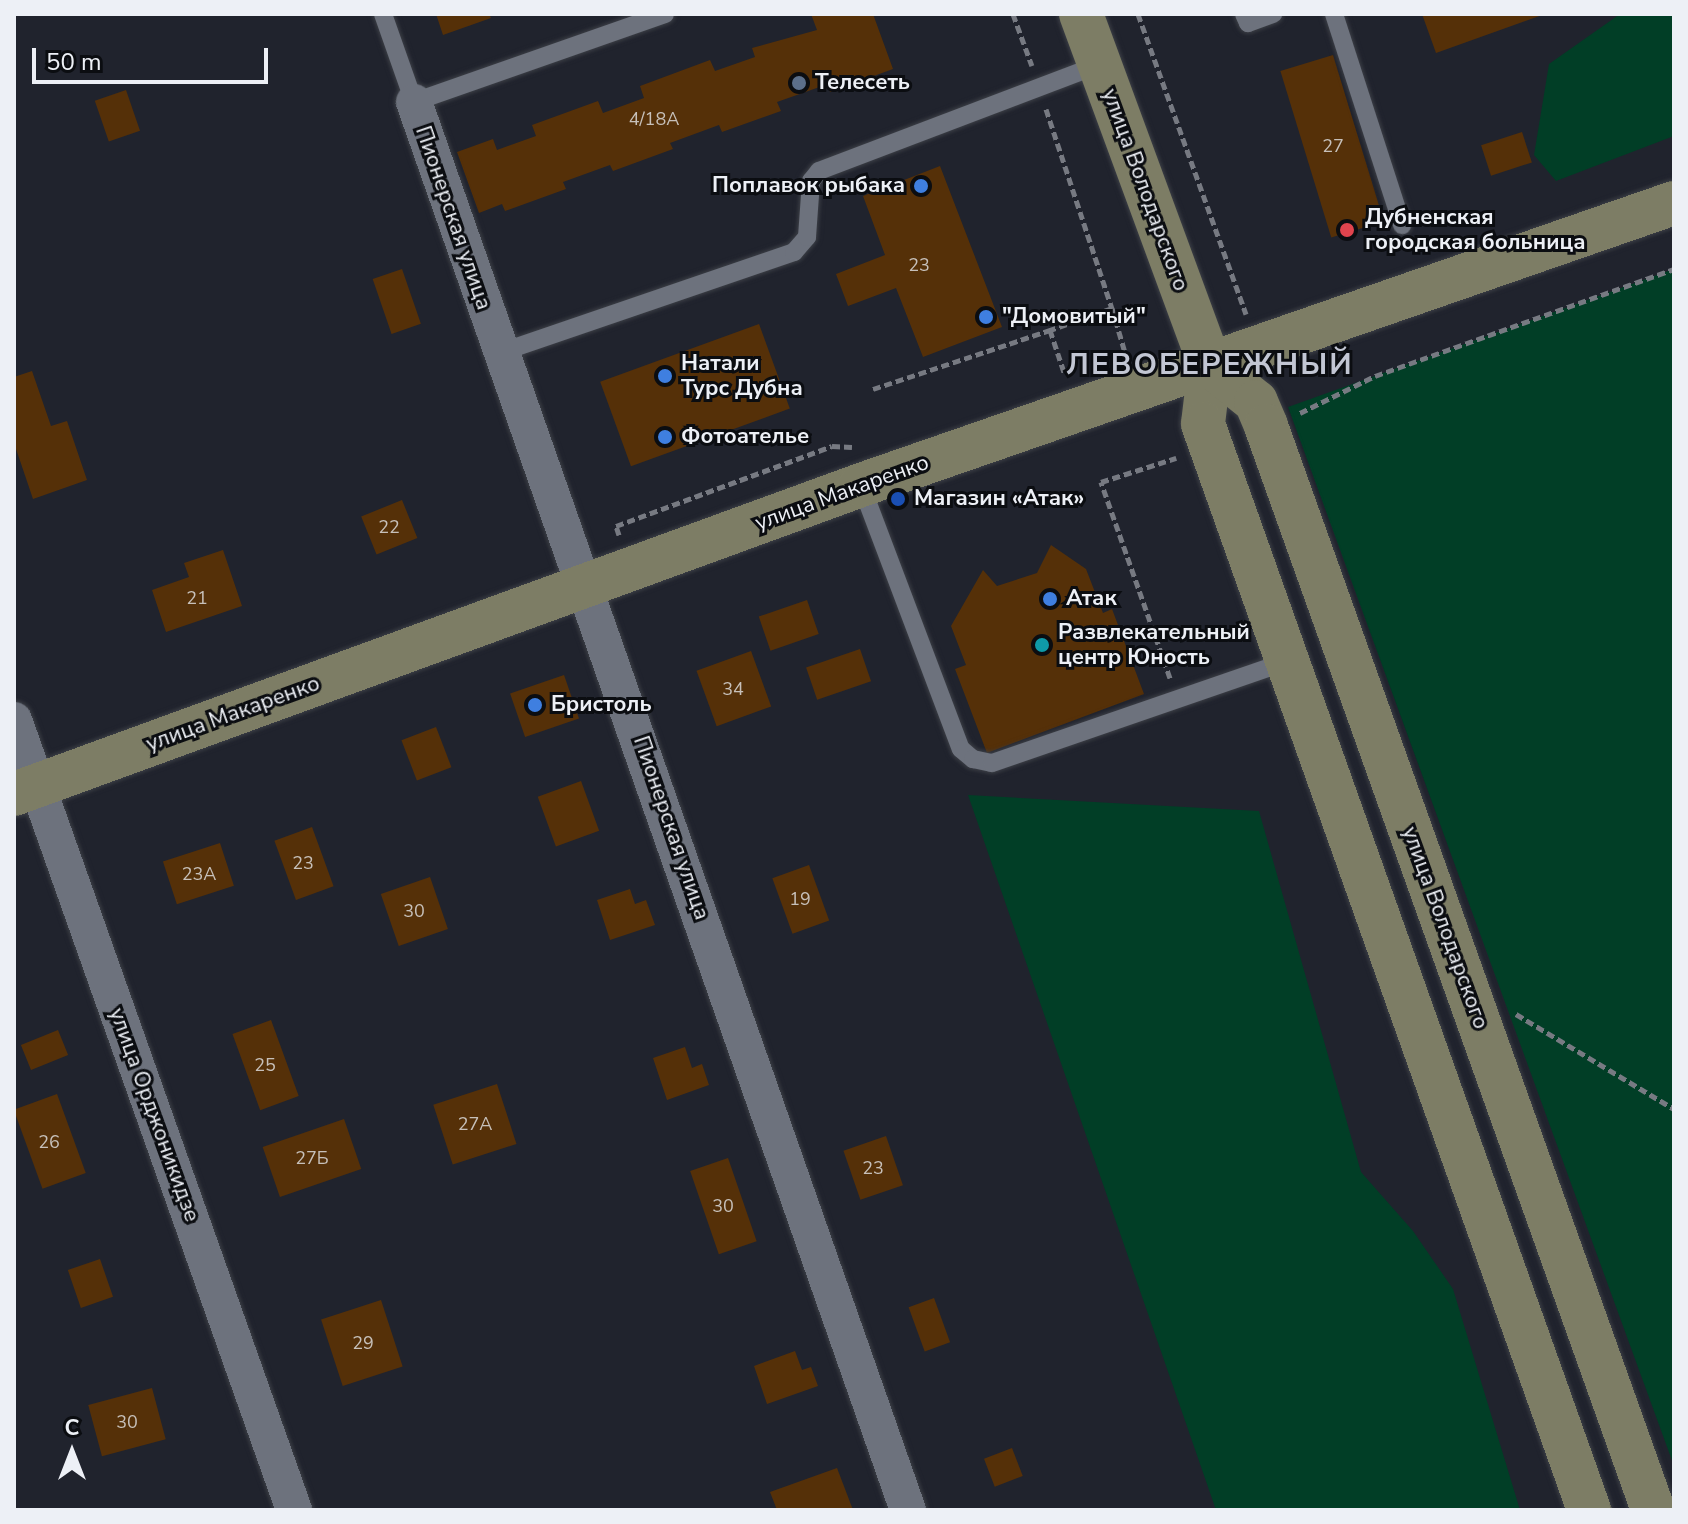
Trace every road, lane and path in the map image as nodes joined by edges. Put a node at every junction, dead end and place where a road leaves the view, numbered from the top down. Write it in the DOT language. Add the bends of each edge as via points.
graph roads {
  1 [pos="383,14"];
  2 [pos="665,14"];
  3 [pos="1013,14"];
  4 [pos="1081,14"];
  5 [pos="1138,14"];
  6 [pos="1244,14"];
  7 [pos="1273,14"];
  8 [pos="1334,14"];
  9 [pos="1100,64"];
  10 [pos="1040,88"];
  11 [pos="414,102"];
  12 [pos="1674,203"];
  13 [pos="1402,225"];
  14 [pos="1674,269"];
  15 [pos="1247,315"];
  16 [pos="1050,330"];
  17 [pos="499,353"];
  18 [pos="1210,365"];
  19 [pos="1067,380"];
  20 [pos="873,389"];
  21 [pos="1288,418"];
  22 [pos="1180,457"];
  23 [pos="861,485"];
  24 [pos="585,587"];
  25 [pos="1286,662"];
  26 [pos="1178,699"];
  27 [pos="14,720"];
  28 [pos="26,790"];
  29 [pos="1501,1005"];
  30 [pos="1674,1109"];
  31 [pos="294,1510"];
  32 [pos="908,1510"];
  33 [pos="1589,1510"];
  34 [pos="1653,1510"];
  1 -- 11 [label="lane"];
  2 -- 11 [label="lane"];
  3 -- 10 [label="path"];
  4 -- 9 [label="main road, улица Володарского"];
  5 -- 15 [label="path"];
  6 -- 7 [label="lane" via="1248,23"];
  8 -- 13 [label="lane"];
  9 -- 10 [label="lane"];
  9 -- 18 [label="main road, улица Володарского"];
  10 -- 16 [label="path" via="1112,308"];
  10 -- 17 [label="lane" via="819,171 811,181 807,237 794,252"];
  11 -- 17 [label="street, Пионерская улица"];
  12 -- 18 [label="main road, улица Макаренко"];
  14 -- 21 [label="path" via="1375,376"];
  16 -- 19 [label="path"];
  16 -- 20 [label="path"];
  17 -- 24 [label="street, Пионерская улица"];
  18 -- 23 [label="main road, улица Макаренко"];
  18 -- 25 [label="main road, улица Володарского" via="1203,424"];
  18 -- 34 [label="main road, улица Володарского" via="1256,402 1266,426"];
  22 -- 26 [label="path" via="1101,482"];
  23 -- 24 [label="main road, улица Макаренко"];
  23 -- 26 [label="lane" via="961,749 973,759 992,763"];
  24 -- 28 [label="main road, улица Макаренко"];
  24 -- 32 [label="street, Пионерская улица"];
  25 -- 26 [label="lane"];
  25 -- 33 [label="main road, улица Володарского"];
  27 -- 28 [label="street, улица Орджоникидзе"];
  28 -- 31 [label="street, улица Орджоникидзе"];
  29 -- 30 [label="path"];
}
